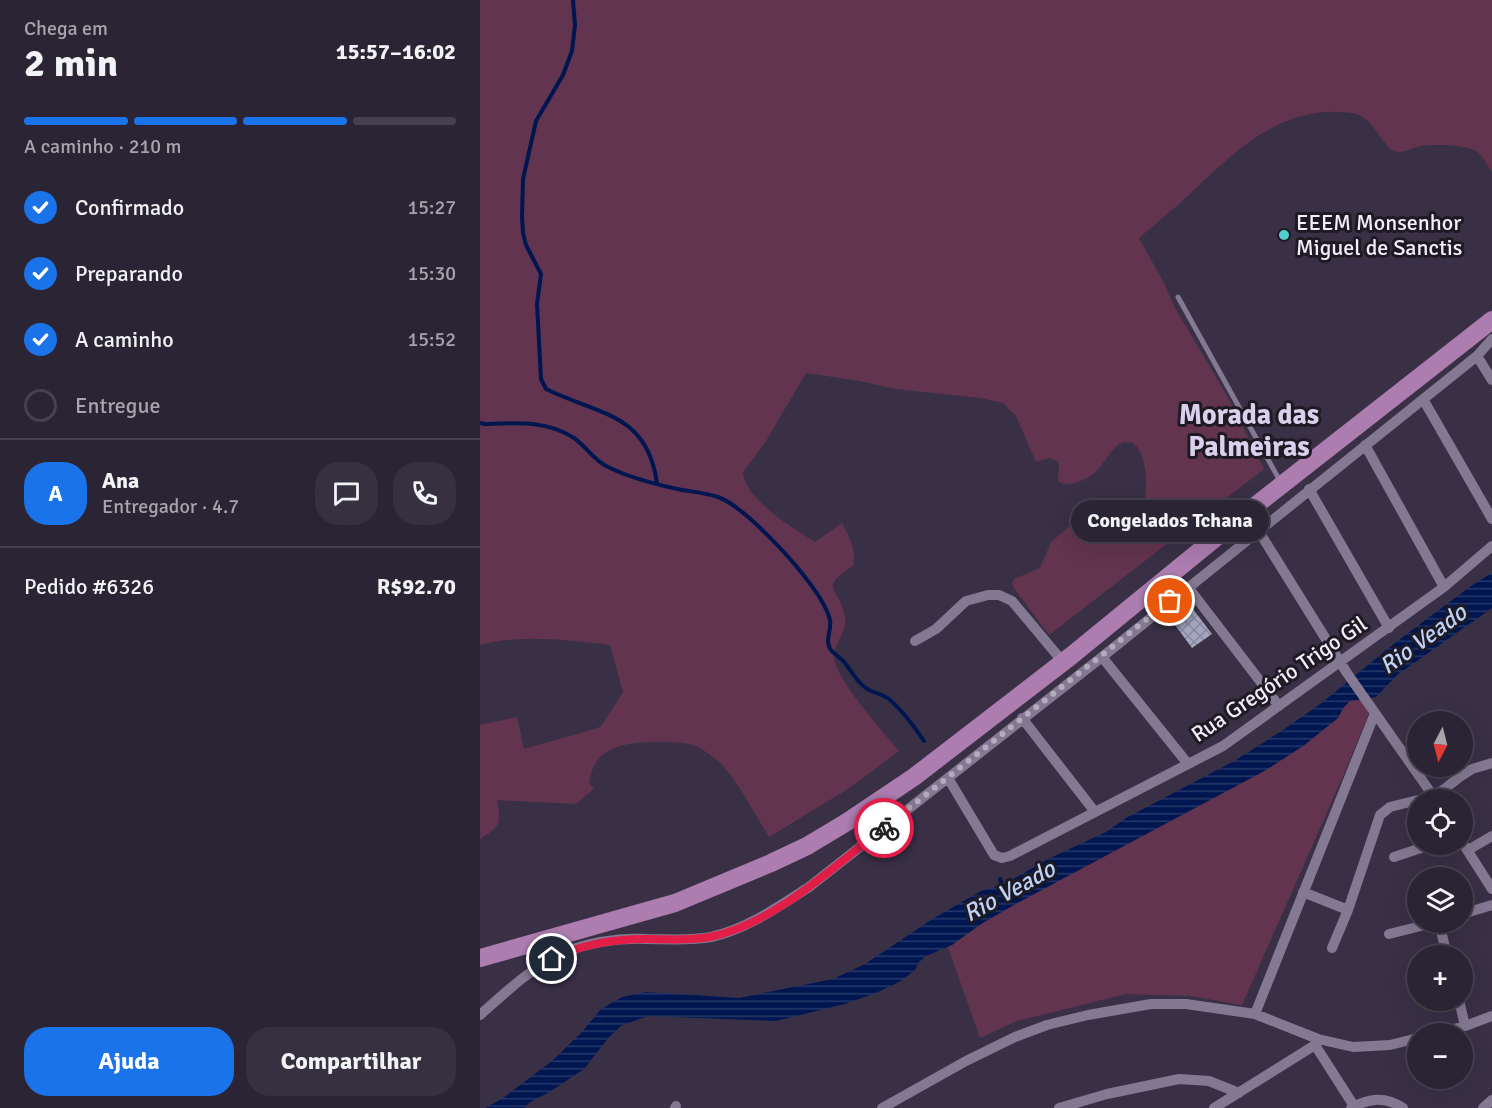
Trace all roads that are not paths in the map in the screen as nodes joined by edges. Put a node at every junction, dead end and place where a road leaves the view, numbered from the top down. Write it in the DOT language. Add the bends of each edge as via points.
graph roads {
  1 [pos="1178,297"];
  2 [pos="1492,320"];
  3 [pos="1492,339"];
  4 [pos="1477,356"];
  5 [pos="1492,380"];
  6 [pos="1423,399"];
  7 [pos="1365,445"];
  8 [pos="1282,485"];
  9 [pos="1309,489"];
  10 [pos="1492,519"];
  11 [pos="1258,530"];
  12 [pos="1492,546"];
  13 [pos="1188,587"];
  14 [pos="1444,587"];
  15 [pos="1389,628"];
  16 [pos="915,641"];
  17 [pos="1102,657"];
  18 [pos="1339,661"];
  19 [pos="1063,662"];
  20 [pos="1279,706"];
  21 [pos="1374,712"];
  22 [pos="1022,718"];
  23 [pos="1492,763"];
  24 [pos="1188,764"];
  25 [pos="948,777"];
  26 [pos="1429,789"];
  27 [pos="1446,789"];
  28 [pos="1407,803"];
  29 [pos="1095,812"];
  30 [pos="1492,836"];
  31 [pos="1473,843"];
  32 [pos="1407,853"];
  33 [pos="1471,855"];
  34 [pos="1394,857"];
  35 [pos="1492,889"];
  36 [pos="1303,892"];
  37 [pos="1492,905"];
  38 [pos="1348,910"];
  39 [pos="1473,911"];
  40 [pos="1407,930"];
  41 [pos="1389,934"];
  42 [pos="1332,948"];
  43 [pos="480,958"];
  44 [pos="1255,1014"];
  45 [pos="480,1015"];
  46 [pos="1492,1016"];
  47 [pos="1473,1023"];
  48 [pos="1407,1041"];
  49 [pos="1317,1042"];
  50 [pos="1239,1093"];
  51 [pos="1492,1100"];
  52 [pos="1352,1107"];
  53 [pos="882,1108"];
  54 [pos="1059,1108"];
  55 [pos="1214,1108"];
  56 [pos="1402,1108"];
  57 [pos="1483,1108"];
  1 -- 8 [label="lane"];
  2 -- 8 [label="highway"];
  3 -- 4 [label="street"];
  4 -- 5 [label="street"];
  4 -- 6 [label="street"];
  6 -- 7 [label="street"];
  6 -- 10 [label="street"];
  7 -- 9 [label="street"];
  7 -- 14 [label="street"];
  8 -- 19 [label="highway"];
  9 -- 11 [label="street"];
  9 -- 15 [label="street"];
  11 -- 13 [label="street"];
  11 -- 18 [label="street"];
  12 -- 14 [label="street, Rua Gregório Trigo Gil"];
  13 -- 17 [label="street"];
  13 -- 20 [label="street"];
  14 -- 15 [label="street, Rua Gregório Trigo Gil"];
  15 -- 18 [label="street, Rua Gregório Trigo Gil"];
  16 -- 19 [label="street" via="936,629 966,601 999,595 1012,601"];
  17 -- 22 [label="street"];
  17 -- 24 [label="street"];
  18 -- 20 [label="street, Rua Gregório Trigo Gil"];
  18 -- 21 [label="street"];
  19 -- 43 [label="highway" via="914,777 807,846 675,903"];
  20 -- 24 [label="street, Rua Gregório Trigo Gil" via="1223,746"];
  21 -- 26 [label="street"];
  21 -- 36 [label="street"];
  22 -- 25 [label="street"];
  22 -- 29 [label="street"];
  23 -- 27 [label="street" via="1472,769"];
  24 -- 29 [label="street, Rua Gregório Trigo Gil"];
  25 -- 29 [label="street, Rua Gregório Trigo Gil" via="994,855 1002,858"];
  25 -- 45 [label="street" via="820,880 748,924 710,937 618,939 565,952 506,991"];
  28 -- 38 [label="street" via="1390,807 1377,821"];
  30 -- 31 [label="street"];
  32 -- 34 [label="street"];
  33 -- 35 [label="street"];
  36 -- 38 [label="street"];
  36 -- 44 [label="street"];
  37 -- 39 [label="street"];
  38 -- 42 [label="street"];
  40 -- 41 [label="street"];
  44 -- 49 [label="street"];
  44 -- 53 [label="street" via="1168,1003 1047,1024 1014,1036"];
  46 -- 47 [label="street"];
  48 -- 49 [label="street" via="1353,1047"];
  49 -- 50 [label="street"];
  49 -- 52 [label="street"];
  50 -- 54 [label="street" via="1209,1081 1179,1079"];
  50 -- 55 [label="street"];
  51 -- 57 [label="street"];
  52 -- 56 [label="street" via="1372,1099 1389,1100"];
}
